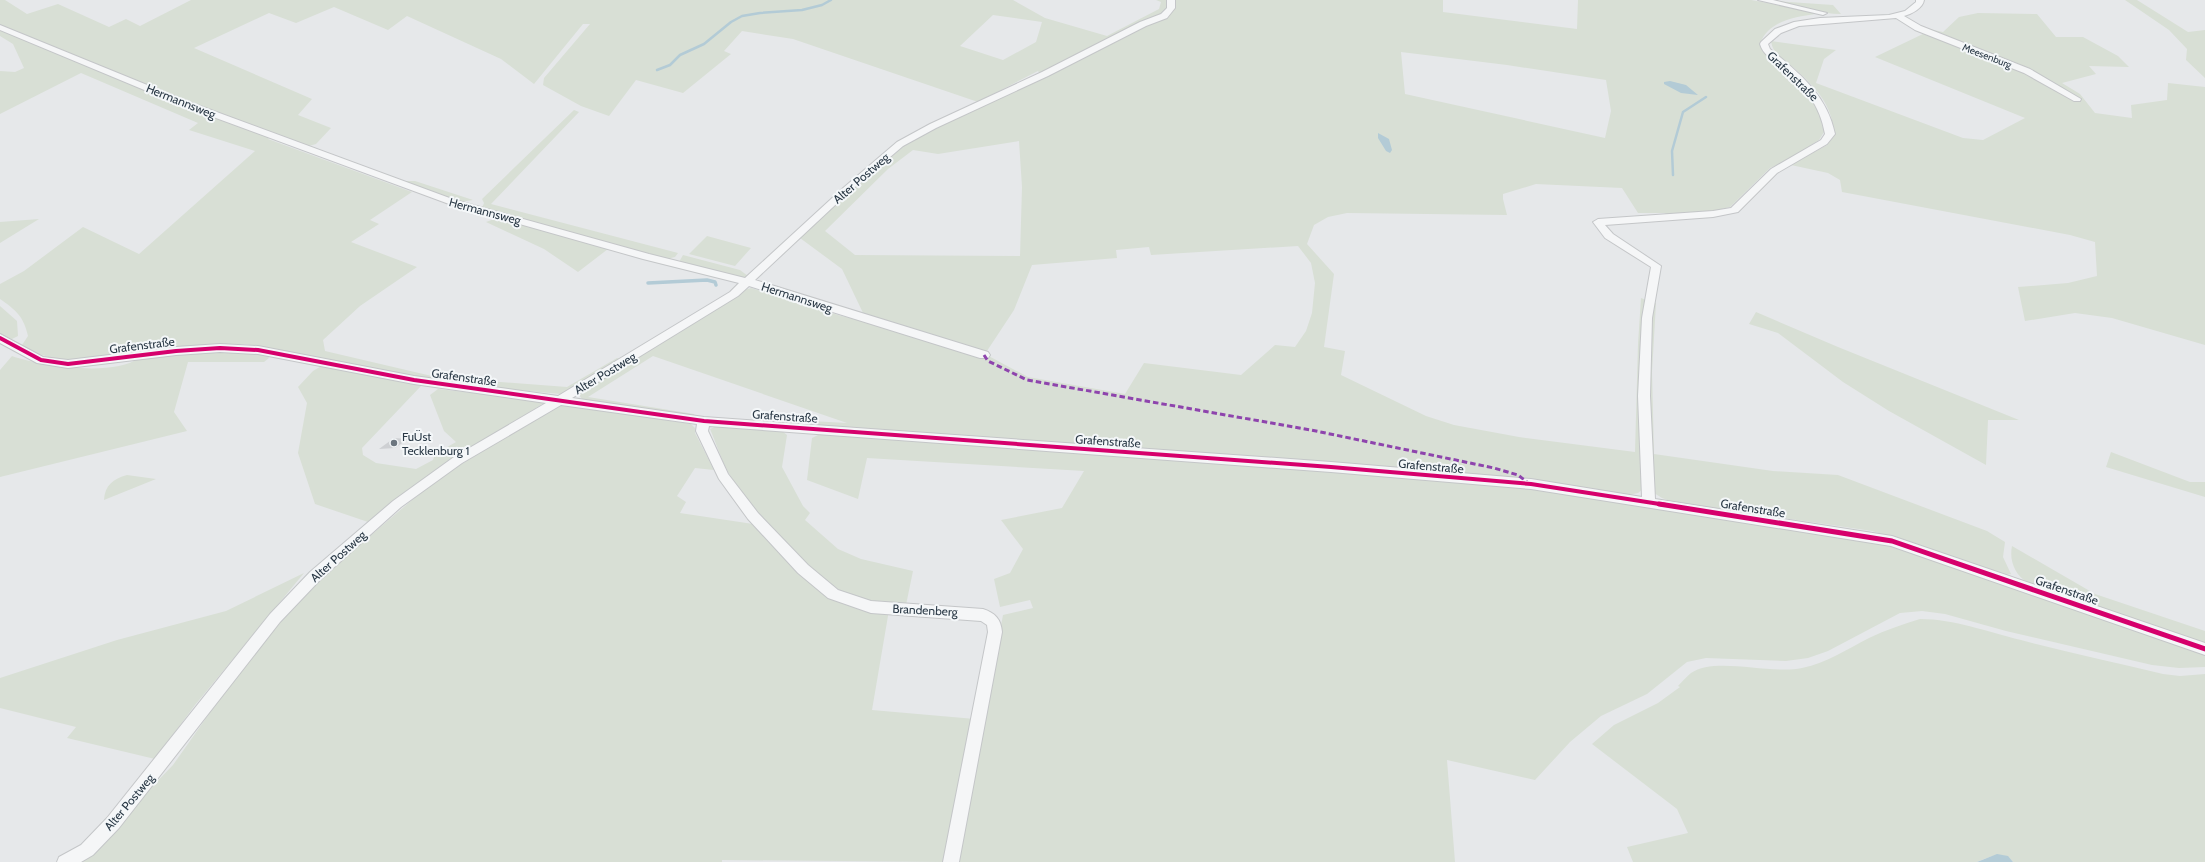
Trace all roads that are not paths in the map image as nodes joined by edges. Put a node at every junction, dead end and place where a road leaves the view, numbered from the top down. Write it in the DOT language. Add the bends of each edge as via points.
graph roads {
  1 [pos="1171,0"];
  2 [pos="1762,0"];
  3 [pos="1920,0"];
  4 [pos="1896,14"];
  5 [pos="1826,15"];
  6 [pos="0,27"];
  7 [pos="2077,99"];
  8 [pos="747,283"];
  9 [pos="0,338"];
  10 [pos="984,355"];
  11 [pos="560,400"];
  12 [pos="704,421"];
  13 [pos="1649,502"];
  14 [pos="2205,648"];
  15 [pos="65,862"];
  16 [pos="951,862"];
  1 -- 8 [label="street, Alter Postweg" via="1172,8 1164,16 900,144 845,191"];
  2 -- 5 [label="street" via="1808,8"];
  3 -- 4 [label="street" via="1918,7"];
  4 -- 5 [label="street"];
  4 -- 7 [label="street, Meesenburg" via="1918,28 2027,71"];
  5 -- 13 [label="street, Grafenstraße" via="1784,24 1769,35 1764,44 1766,50 1806,85 1825,110 1830,134 1824,142 1774,171 1734,210 1713,214 1598,222 1609,236 1656,266 1647,318 1644,396"];
  6 -- 8 [label="street, Hermannsweg" via="181,102 452,202"];
  8 -- 10 [label="street, Hermannsweg" via="761,285"];
  8 -- 11 [label="street, Alter Postweg" via="734,294"];
  9 -- 11 [label="street, Grafenstraße" via="41,360 68,364 176,350 258,350 414,380"];
  11 -- 12 [label="street, Grafenstraße"];
  11 -- 15 [label="street, Alter Postweg" via="458,460 397,504 315,576 275,618 113,823 87,850"];
  12 -- 13 [label="street, Grafenstraße" via="1531,484"];
  12 -- 16 [label="street, Brandenberg" via="702,431 723,476 753,516 803,569 833,594 871,607 983,615 991,618 995,624 996,632"];
  13 -- 14 [label="street, Grafenstraße" via="1892,541"];
}
